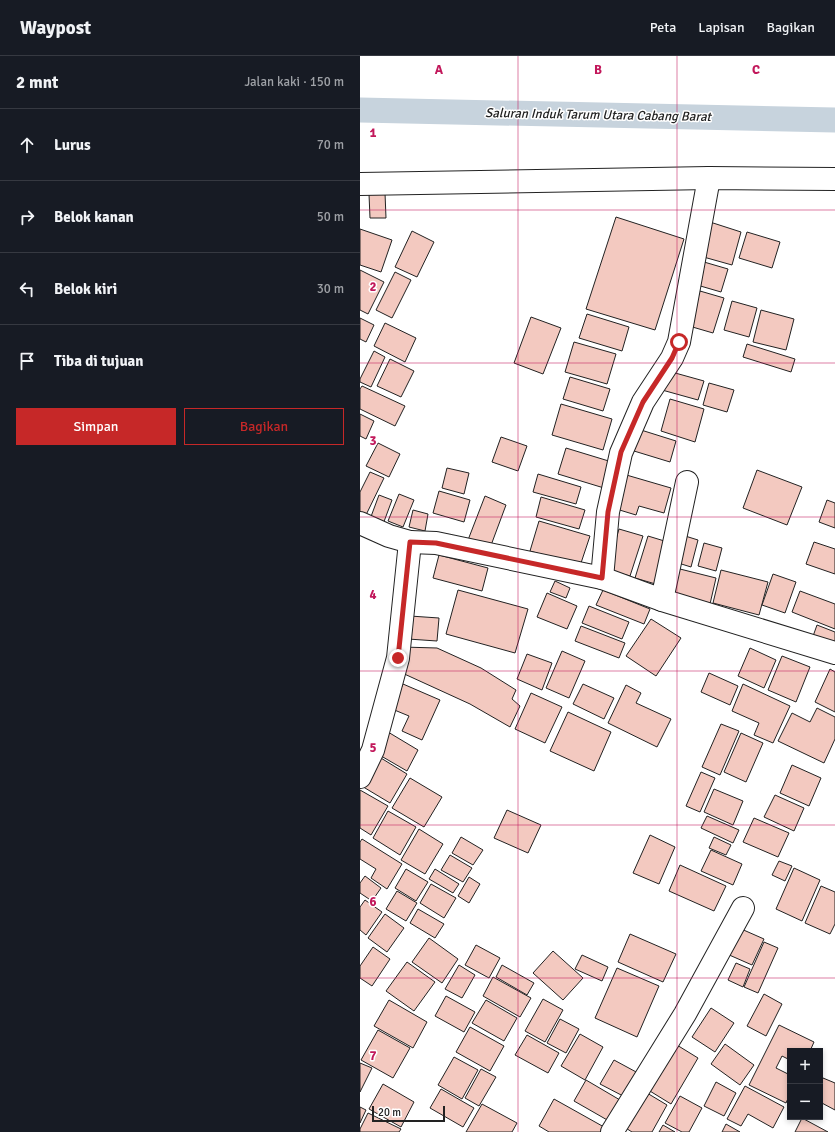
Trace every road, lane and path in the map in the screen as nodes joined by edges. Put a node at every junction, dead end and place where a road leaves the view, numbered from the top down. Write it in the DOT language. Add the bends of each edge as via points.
graph roads {
  1 [pos="709,178"];
  2 [pos="835,178"];
  3 [pos="360,184"];
  4 [pos="687,482"];
  5 [pos="360,523"];
  6 [pos="410,542"];
  7 [pos="602,578"];
  8 [pos="662,600"];
  9 [pos="835,653"];
  10 [pos="360,777"];
  11 [pos="743,908"];
  12 [pos="612,1132"];
  1 -- 2 [label="street"];
  1 -- 3 [label="street"];
  1 -- 7 [label="street" via="679,342 672,358 643,402 621,452 608,512"];
  4 -- 8 [label="street"];
  5 -- 6 [label="street"];
  6 -- 7 [label="street" via="436,543"];
  6 -- 10 [label="street" via="398,658 373,750"];
  7 -- 8 [label="street"];
  8 -- 9 [label="street"];
  11 -- 12 [label="street" via="685,1014"];
}
